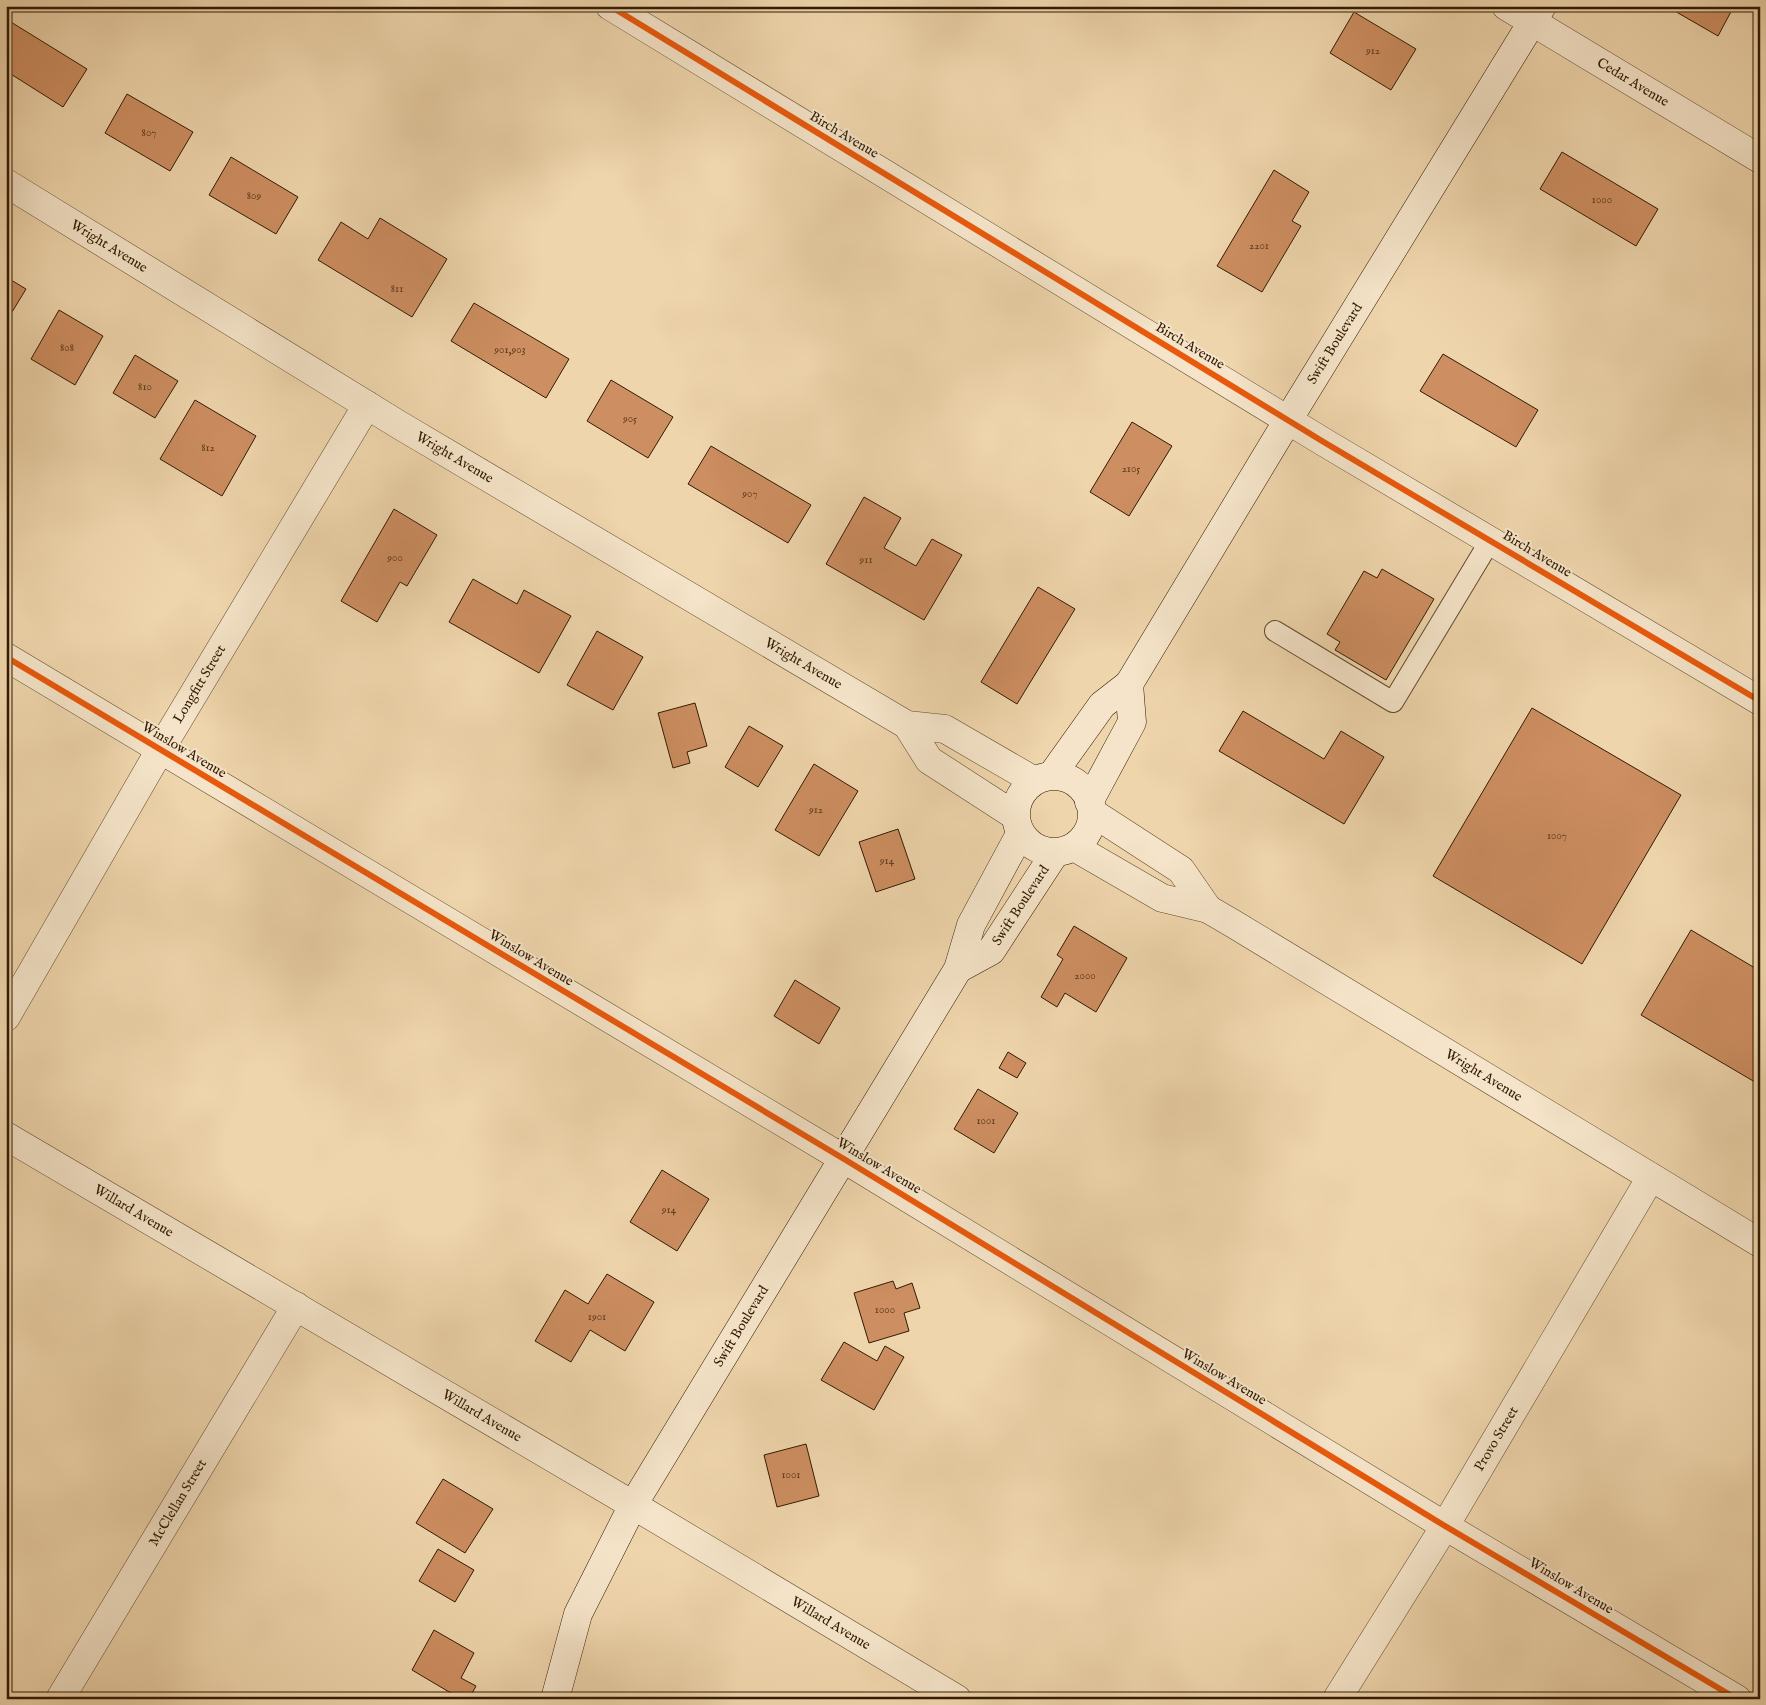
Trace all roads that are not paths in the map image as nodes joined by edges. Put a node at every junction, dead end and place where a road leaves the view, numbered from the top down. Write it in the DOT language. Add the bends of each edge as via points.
graph roads {
  1 [pos="610,6"];
  2 [pos="1506,6"];
  3 [pos="1538,14"];
  4 [pos="1760,159"];
  5 [pos="6,183"];
  6 [pos="367,405"];
  7 [pos="1288,420"];
  8 [pos="1490,541"];
  9 [pos="1275,631"];
  10 [pos="6,657"];
  11 [pos="1129,684"];
  12 [pos="1760,701"];
  13 [pos="907,725"];
  14 [pos="160,750"];
  15 [pos="1043,778"];
  16 [pos="1091,808"];
  17 [pos="1017,824"];
  18 [pos="1064,850"];
  19 [pos="1208,909"];
  20 [pos="958,969"];
  21 [pos="6,1017"];
  22 [pos="6,1136"];
  23 [pos="844,1158"];
  24 [pos="1651,1177"];
  25 [pos="1760,1243"];
  26 [pos="296,1306"];
  27 [pos="633,1505"];
  28 [pos="1445,1526"];
  29 [pos="60,1699"];
  30 [pos="555,1699"];
  31 [pos="957,1699"];
  32 [pos="1337,1699"];
  33 [pos="1737,1699"];
  1 -- 7 [label="street, Birch Avenue"];
  2 -- 3 [label="street, Cedar Avenue"];
  3 -- 4 [label="street, Cedar Avenue"];
  3 -- 7 [label="street, Swift Boulevard"];
  5 -- 6 [label="street, Wright Avenue"];
  6 -- 13 [label="street, Wright Avenue"];
  6 -- 14 [label="street, Longfitt Street"];
  7 -- 8 [label="street, Birch Avenue"];
  7 -- 11 [label="street, Swift Boulevard"];
  8 -- 9 [label="lane" via="1393,702"];
  8 -- 12 [label="street, Birch Avenue"];
  10 -- 14 [label="street, Winslow Avenue"];
  11 -- 15 [label="street, Swift Boulevard" via="1102,705"];
  11 -- 16 [label="street" via="1132,722"];
  13 -- 15 [label="street, Wright Avenue" via="945,729"];
  13 -- 17 [label="street, Wright Avenue" via="929,760"];
  14 -- 21 [label="street, Longfitt Street"];
  14 -- 23 [label="street, Winslow Avenue"];
  15 -- 16 [label="street" via="1072,779 1087,793"];
  15 -- 17 [label="street" via="1019,795"];
  16 -- 18 [label="street" via="1088,832"];
  16 -- 19 [label="street, Wright Avenue" via="1181,870"];
  17 -- 18 [label="street" via="1035,848"];
  17 -- 20 [label="street, Swift Boulevard" via="971,925"];
  18 -- 19 [label="street, Wright Avenue" via="1162,898"];
  18 -- 20 [label="street, Swift Boulevard" via="991,951"];
  19 -- 24 [label="street, Wright Avenue"];
  20 -- 23 [label="street, Swift Boulevard"];
  22 -- 26 [label="street, Willard Avenue"];
  23 -- 27 [label="street, Swift Boulevard"];
  23 -- 28 [label="street, Winslow Avenue"];
  24 -- 25 [label="street, Wright Avenue"];
  24 -- 28 [label="street, Provo Street"];
  26 -- 27 [label="street, Willard Avenue"];
  26 -- 29 [label="street, McClellan Street"];
  27 -- 30 [label="street, Swift Boulevard" via="578,1614"];
  27 -- 31 [label="street, Willard Avenue"];
  28 -- 32 [label="street, Provo Street"];
  28 -- 33 [label="street, Winslow Avenue"];
}
